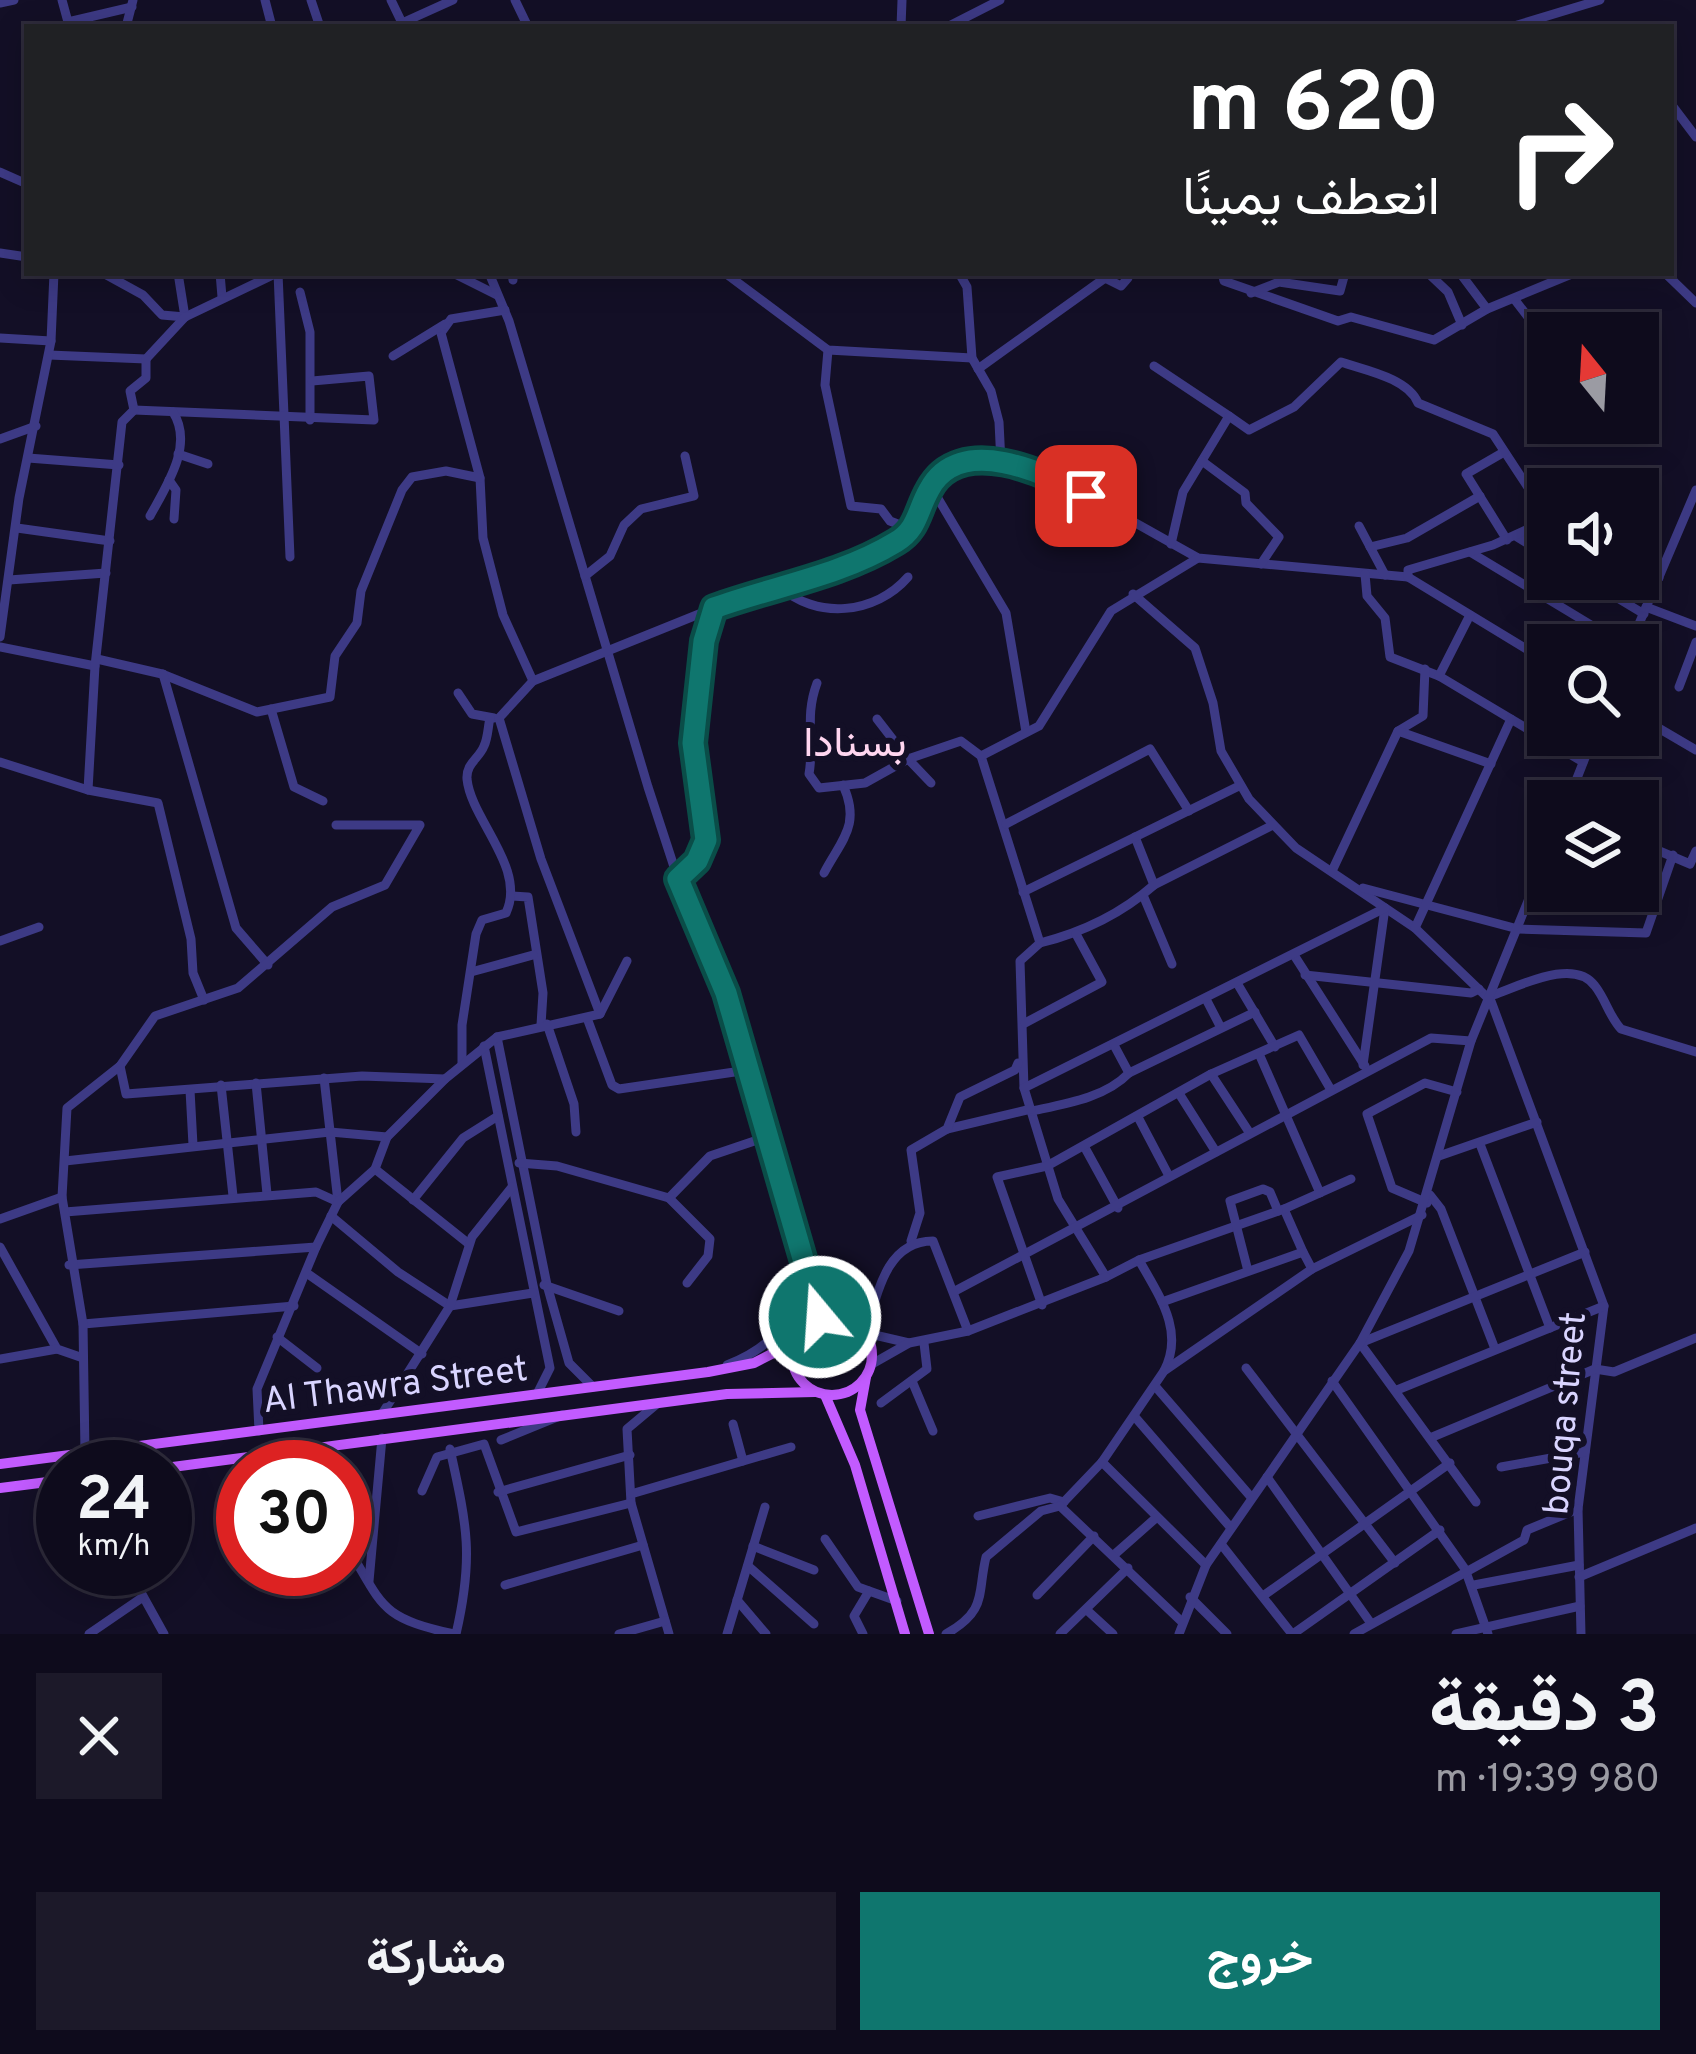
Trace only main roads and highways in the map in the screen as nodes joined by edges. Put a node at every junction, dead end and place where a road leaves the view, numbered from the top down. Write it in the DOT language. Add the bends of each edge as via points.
graph roads {
  1 [pos="793,1343"];
  2 [pos="866,1377"];
  3 [pos="820,1394"];
  4 [pos="0,1464"];
  5 [pos="192,1465"];
  6 [pos="36,1483"];
  7 [pos="0,1488"];
  8 [pos="905,1634"];
  9 [pos="929,1634"];
  1 -- 2 [label="main road" via="820,1317 846,1317 866,1333"];
  1 -- 3 [label="main road" via="793,1366"];
  1 -- 4 [label="main road, Al Thawra Street" via="754,1363 708,1372"];
  2 -- 3 [label="main road" via="848,1393"];
  2 -- 9 [label="main road" via="860,1410"];
  3 -- 5 [label="main road, Al Thawra Street" via="786,1389 658,1403"];
  3 -- 8 [label="main road" via="855,1466"];
  6 -- 7 [label="main road"];
}
